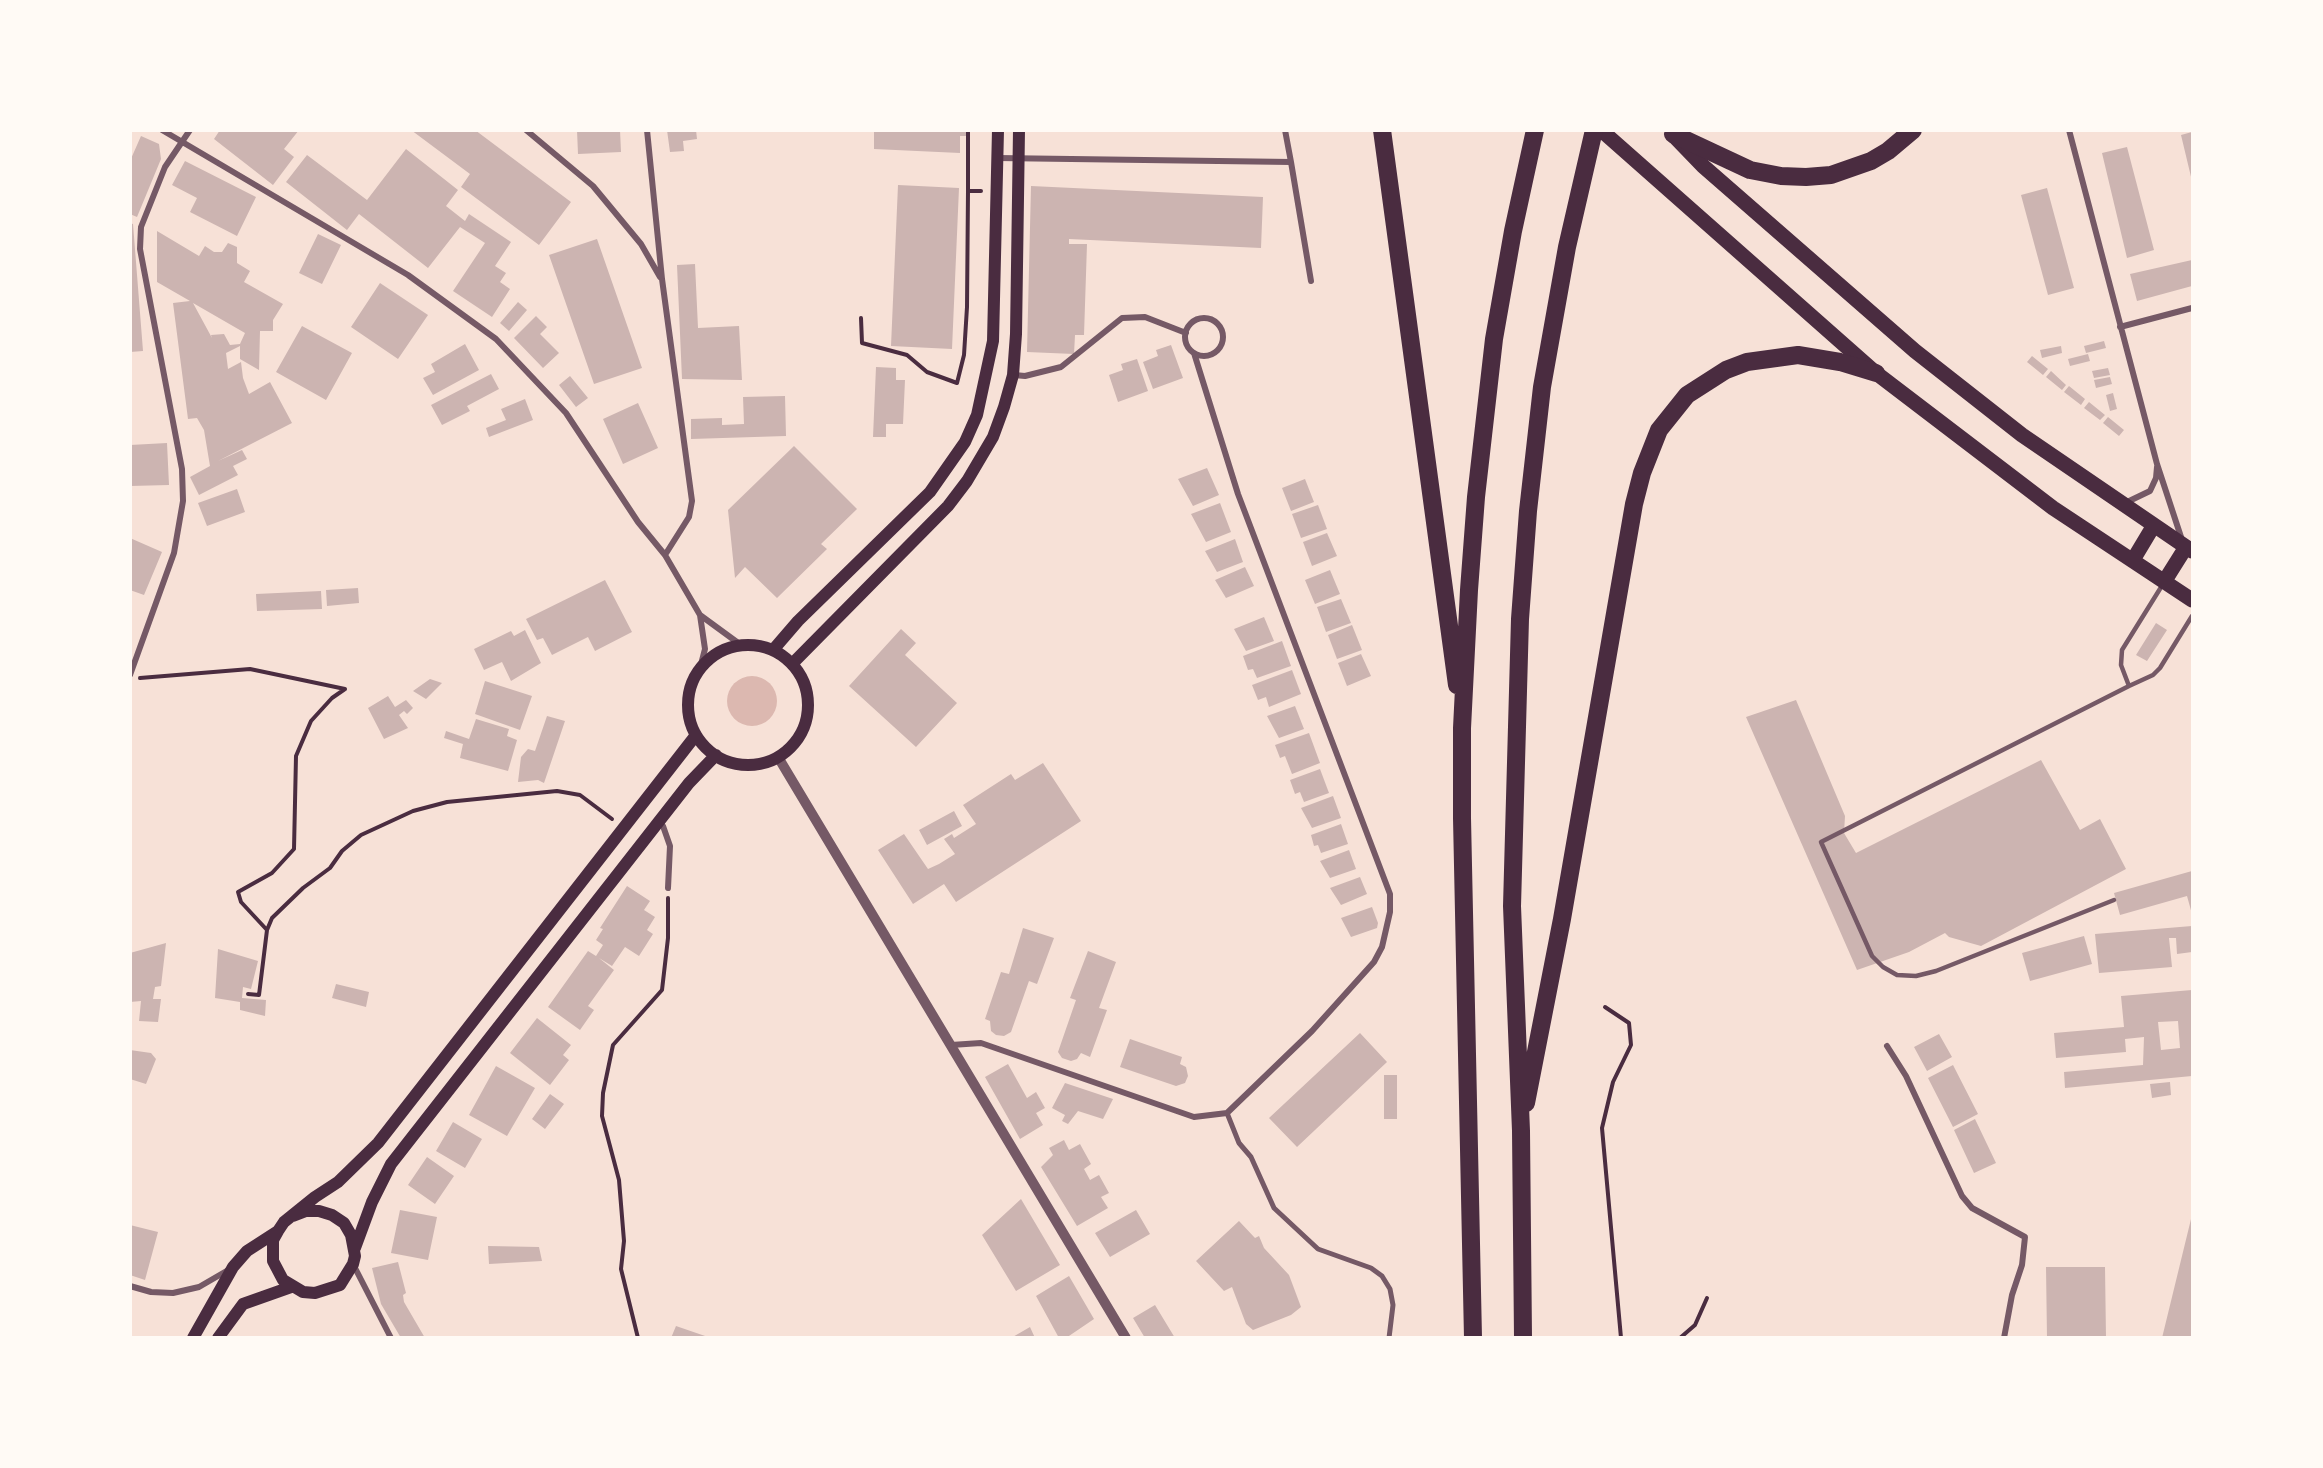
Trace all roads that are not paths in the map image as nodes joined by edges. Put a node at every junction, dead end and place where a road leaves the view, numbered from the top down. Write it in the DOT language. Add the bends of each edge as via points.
graph roads {
  1 [pos="162,130"];
  2 [pos="190,130"];
  3 [pos="526,130"];
  4 [pos="646,130"];
  5 [pos="998,130"];
  6 [pos="1019,130"];
  7 [pos="1285,130"];
  8 [pos="1382,130"];
  9 [pos="1535,130"];
  10 [pos="1594,130"];
  11 [pos="1601,130"];
  12 [pos="1912,130"];
  13 [pos="2069,130"];
  14 [pos="1671,132"];
  15 [pos="180,142"];
  16 [pos="1019,157"];
  17 [pos="998,158"];
  18 [pos="1292,162"];
  19 [pos="662,279"];
  20 [pos="1311,281"];
  21 [pos="2193,308"];
  22 [pos="2120,327"];
  23 [pos="1186,333"];
  24 [pos="1194,353"];
  25 [pos="1876,373"];
  26 [pos="1013,375"];
  27 [pos="2157,464"];
  28 [pos="2122,504"];
  29 [pos="2154,525"];
  30 [pos="2188,548"];
  31 [pos="665,555"];
  32 [pos="2133,560"];
  33 [pos="2164,582"];
  34 [pos="2193,600"];
  35 [pos="700,615"];
  36 [pos="2193,616"];
  37 [pos="741,645"];
  38 [pos="773,650"];
  39 [pos="792,664"];
  40 [pos="700,668"];
  41 [pos="130,677"];
  42 [pos="2129,686"];
  43 [pos="1462,728"];
  44 [pos="696,735"];
  45 [pos="716,756"];
  46 [pos="778,757"];
  47 [pos="659,821"];
  48 [pos="668,888"];
  49 [pos="2114,900"];
  50 [pos="951,1045"];
  51 [pos="1887,1046"];
  52 [pos="1227,1113"];
  53 [pos="1521,1131"];
  54 [pos="292,1216"];
  55 [pos="278,1231"];
  56 [pos="355,1248"];
  57 [pos="353,1264"];
  58 [pos="233,1267"];
  59 [pos="130,1286"];
  60 [pos="291,1287"];
  61 [pos="193,1338"];
  62 [pos="218,1338"];
  63 [pos="391,1338"];
  64 [pos="1126,1338"];
  65 [pos="1389,1338"];
  66 [pos="1473,1338"];
  67 [pos="1523,1338"];
  68 [pos="2004,1338"];
  1 -- 15 [label="street"];
  2 -- 15 [label="street"];
  3 -- 19 [label="street" via="593,186 641,244"];
  4 -- 19 [label="street"];
  5 -- 17 [label="main road"];
  6 -- 16 [label="main road"];
  7 -- 18 [label="street"];
  8 -- 43 [label="highway"];
  9 -- 43 [label="highway" via="1511,242 1488,387 1476,497"];
  10 -- 53 [label="highway" via="1555,307 1542,387 1520,619 1512,906"];
  11 -- 25 [label="main road"];
  12 -- 14 [label="highway" via="1870,161 1842,172 1806,177 1750,170"];
  13 -- 22 [label="street"];
  14 -- 28 [label="main road" via="1703,166 1915,351 2022,435"];
  15 -- 31 [label="street" via="408,275 496,339 566,412 638,522"];
  15 -- 41 [label="street" via="165,167 141,228 141,249 182,469 183,501 174,553"];
  16 -- 17 [label="street"];
  16 -- 18 [label="street"];
  16 -- 26 [label="main road"];
  17 -- 38 [label="main road" via="993,341 980,406 965,442 930,492"];
  18 -- 20 [label="street"];
  19 -- 31 [label="street" via="692,501 688,517"];
  21 -- 22 [label="street"];
  22 -- 27 [label="street"];
  23 -- 24 [label="street" via="1187,344"];
  23 -- 24 [label="street" via="1198,319 1211,320 1221,327 1223,339 1218,351 1206,356"];
  23 -- 26 [label="street" via="1145,317 1122,318 1061,367"];
  24 -- 52 [label="street" via="1239,494 1390,894 1383,946 1374,962 1312,1031"];
  25 -- 32 [label="main road" via="2053,508"];
  25 -- 53 [label="highway" via="1798,354 1747,362 1725,370 1687,395 1656,438 1634,504"];
  26 -- 39 [label="main road" via="993,437 948,506"];
  27 -- 28 [label="street" via="2150,491"];
  27 -- 30 [label="street"];
  28 -- 29 [label="main road"];
  29 -- 30 [label="main road"];
  29 -- 32 [label="main road"];
  30 -- 33 [label="main road"];
  31 -- 35 [label="street"];
  32 -- 33 [label="main road"];
  33 -- 34 [label="main road"];
  33 -- 42 [label="lane" via="2122,650 2121,665"];
  35 -- 37 [label="street"];
  35 -- 40 [label="street" via="705,649"];
  36 -- 42 [label="lane" via="2160,668"];
  37 -- 38 [label="main road"];
  37 -- 40 [label="main road" via="725,649"];
  38 -- 39 [label="main road"];
  39 -- 46 [label="main road" via="802,679 807,714 792,746"];
  40 -- 44 [label="main road" via="689,695 688,710"];
  42 -- 49 [label="lane" via="1821,842 1872,956 1897,975 1936,971"];
  43 -- 66 [label="highway"];
  44 -- 45 [label="main road"];
  44 -- 54 [label="main road" via="378,1143 338,1182"];
  45 -- 46 [label="main road" via="747,765"];
  45 -- 47 [label="main road"];
  46 -- 50 [label="street"];
  47 -- 48 [label="street" via="670,846"];
  47 -- 56 [label="main road" via="391,1164"];
  50 -- 52 [label="street" via="981,1043 1194,1117"];
  50 -- 64 [label="street"];
  51 -- 68 [label="street" via="1906,1076 1962,1196 1979,1212 2025,1237"];
  52 -- 65 [label="street" via="1274,1208 1318,1249 1371,1268 1382,1276 1393,1305"];
  53 -- 67 [label="highway"];
  54 -- 55 [label="main road"];
  54 -- 56 [label="main road" via="306,1211 332,1215 344,1223"];
  55 -- 58 [label="main road" via="247,1251"];
  55 -- 60 [label="main road" via="273,1240 273,1262"];
  56 -- 57 [label="main road"];
  57 -- 60 [label="main road" via="340,1284 328,1291 315,1293"];
  57 -- 63 [label="street"];
  58 -- 59 [label="street" via="199,1287 173,1293"];
  58 -- 61 [label="main road"];
  60 -- 62 [label="main road" via="243,1304"];
}
